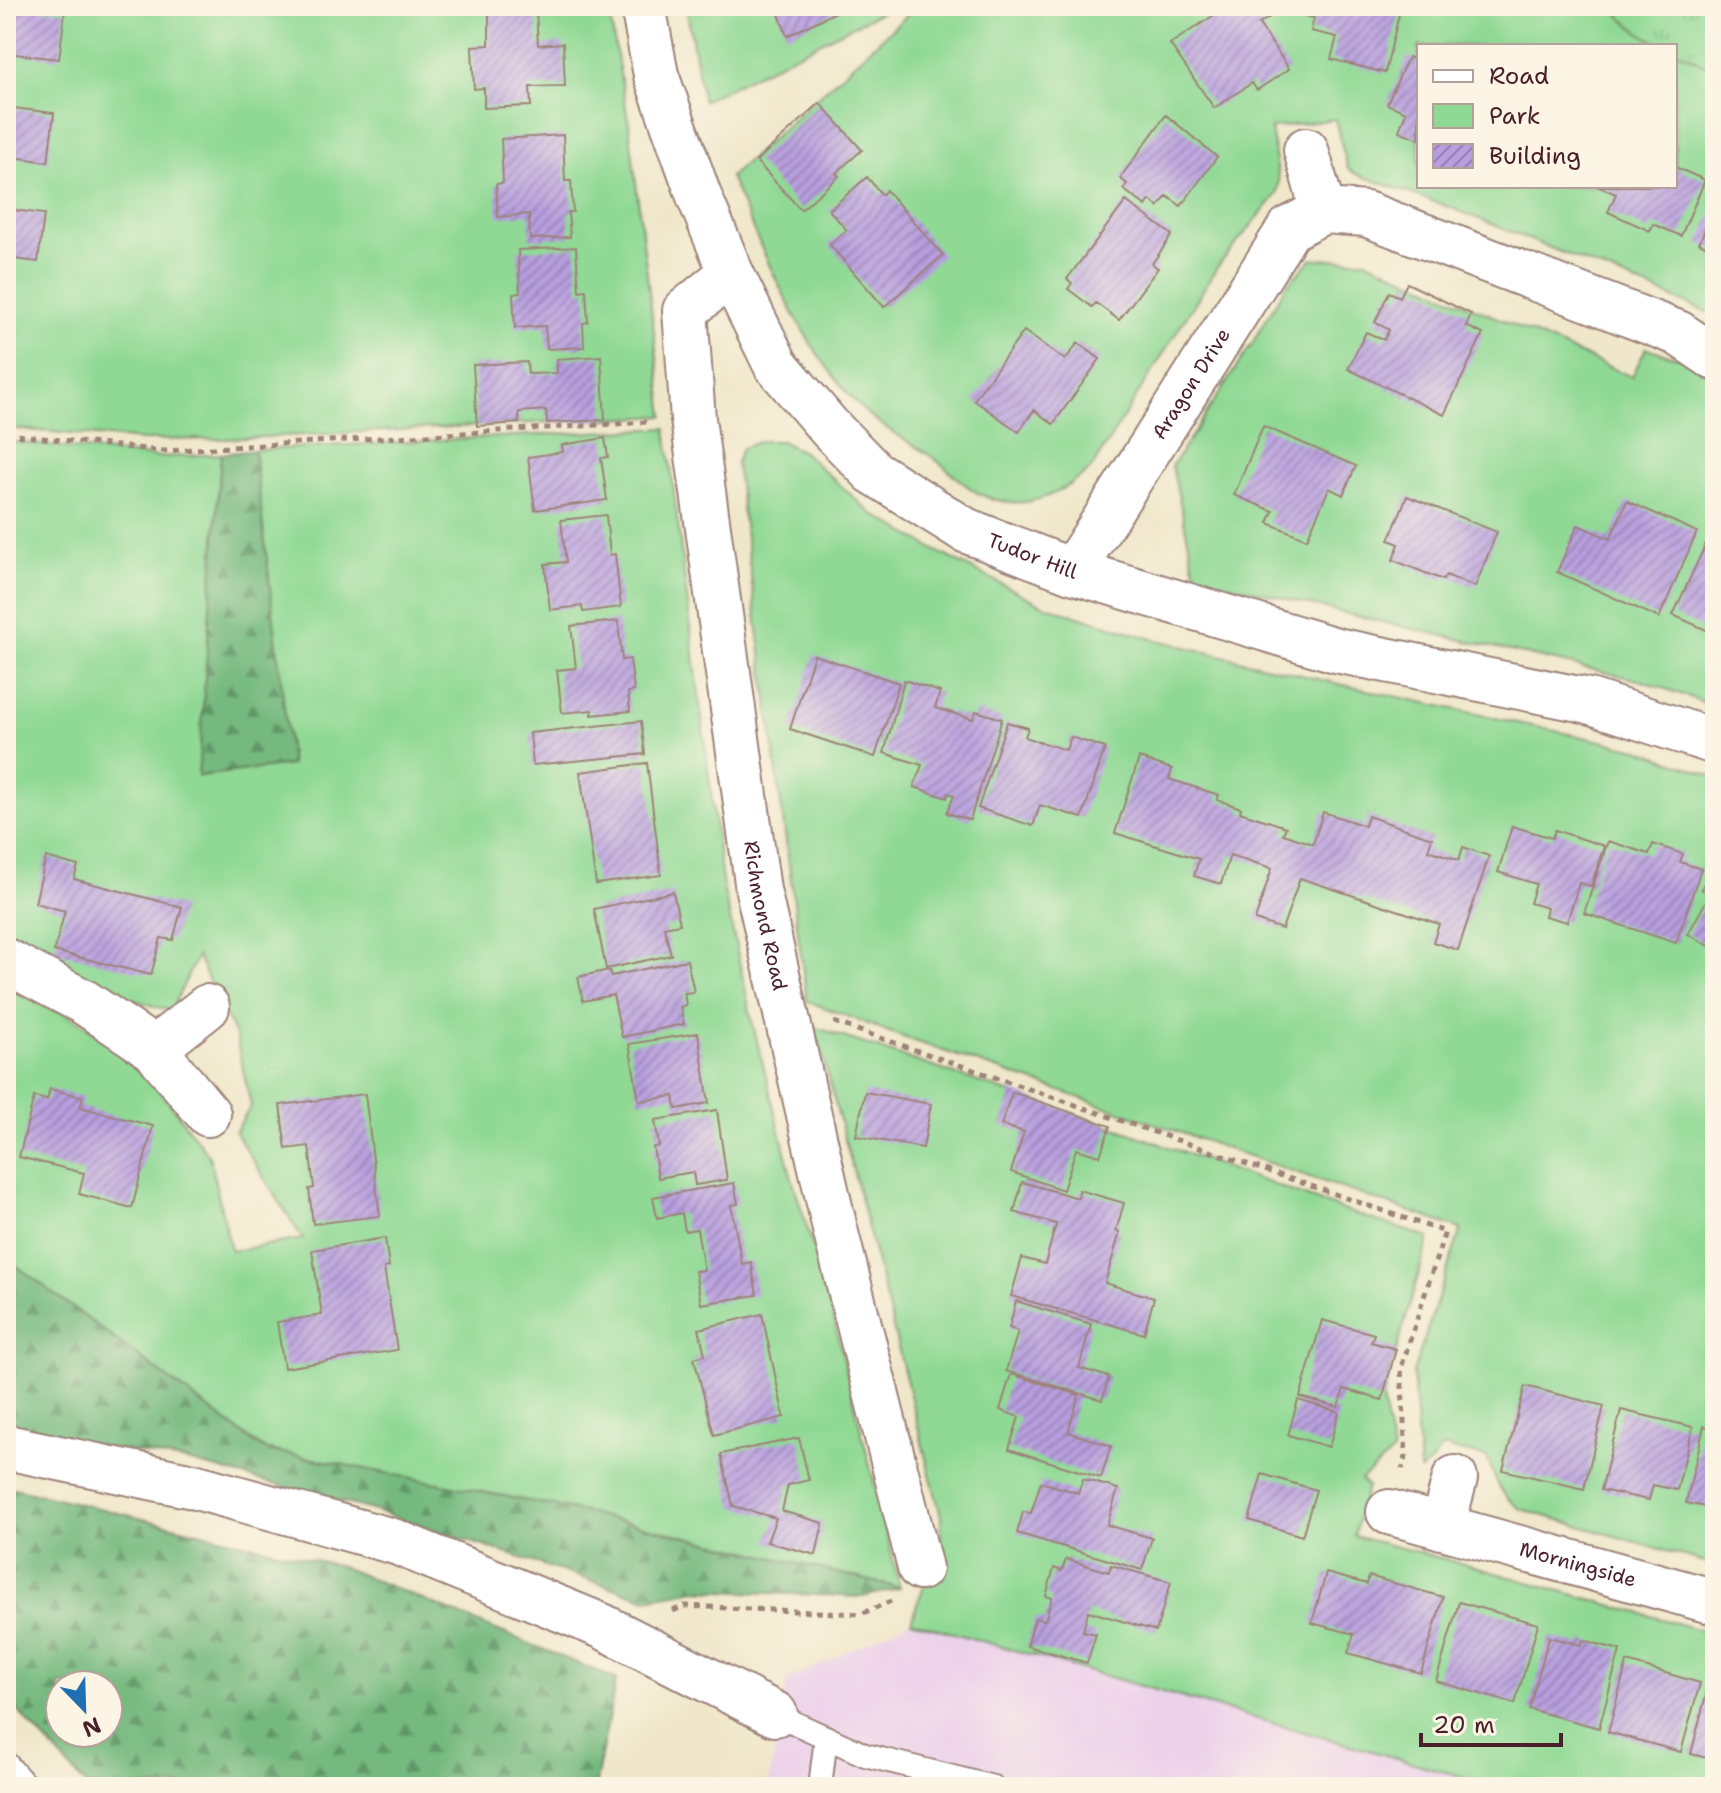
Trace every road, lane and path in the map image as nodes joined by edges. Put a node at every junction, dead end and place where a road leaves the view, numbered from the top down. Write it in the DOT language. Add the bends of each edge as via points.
graph roads {
  1 [pos="643,6"];
  2 [pos="1306,150"];
  3 [pos="1323,211"];
  4 [pos="731,273"];
  5 [pos="1715,358"];
  6 [pos="693,419"];
  7 [pos="6,434"];
  8 [pos="1072,571"];
  9 [pos="1715,742"];
  10 [pos="6,961"];
  11 [pos="784,1005"];
  12 [pos="207,1007"];
  13 [pos="154,1049"];
  14 [pos="208,1114"];
  15 [pos="6,1447"];
  16 [pos="1455,1478"];
  17 [pos="1389,1512"];
  18 [pos="1442,1527"];
  19 [pos="920,1568"];
  20 [pos="1715,1602"];
  21 [pos="620,1635"];
  22 [pos="775,1714"];
  23 [pos="826,1737"];
  24 [pos="6,1763"];
  25 [pos="27,1787"];
  26 [pos="820,1787"];
  27 [pos="993,1787"];
  1 -- 4 [label="street, Tudor Hill" via="656,75"];
  2 -- 3 [label="street"];
  3 -- 5 [label="street" via="1366,214 1678,333"];
  3 -- 8 [label="street, Aragon Drive" via="1289,229"];
  4 -- 6 [label="street, Richmond Road" via="685,311"];
  4 -- 8 [label="street, Tudor Hill" via="776,365 873,472 965,530"];
  6 -- 7 [label="path" via="163,451"];
  6 -- 11 [label="street, Richmond Road" via="758,890"];
  8 -- 9 [label="street, Tudor Hill" via="1336,650 1589,701"];
  10 -- 13 [label="street" via="84,1002"];
  11 -- 17 [label="path" via="1445,1232 1401,1368 1406,1457"];
  11 -- 19 [label="street, Richmond Road"];
  12 -- 13 [label="street"];
  13 -- 14 [label="street"];
  15 -- 21 [label="street" via="193,1486 396,1542"];
  16 -- 18 [label="street"];
  17 -- 18 [label="street, Morningside"];
  18 -- 20 [label="street, Morningside"];
  19 -- 21 [label="path" via="904,1595 861,1614 684,1606"];
  21 -- 22 [label="street"];
  22 -- 23 [label="lane"];
  23 -- 26 [label="lane"];
  23 -- 27 [label="lane" via="865,1755"];
  24 -- 25 [label="lane"];
}
